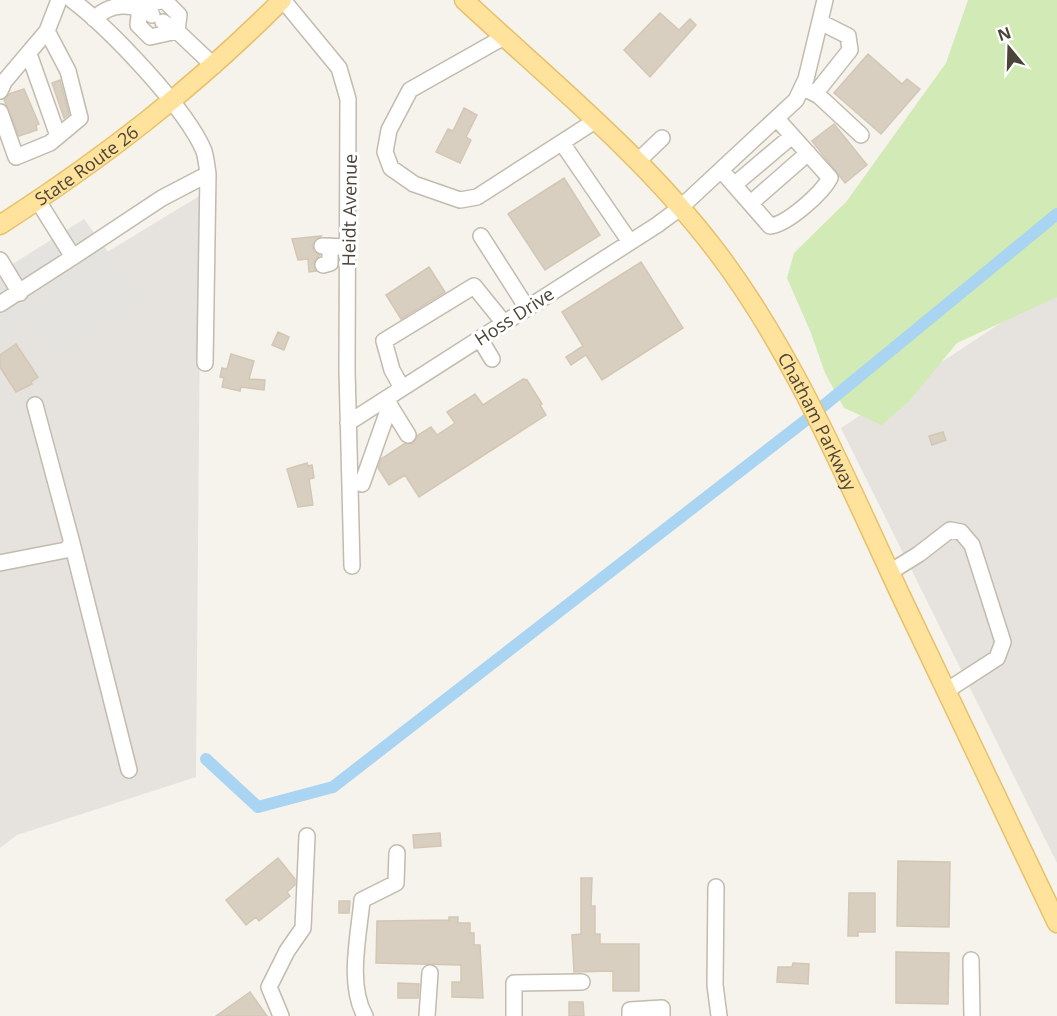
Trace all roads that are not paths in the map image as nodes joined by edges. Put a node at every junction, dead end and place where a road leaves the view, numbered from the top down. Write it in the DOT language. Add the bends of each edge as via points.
graph roads {
  1 [pos="59,0"];
  2 [pos="72,0"];
  3 [pos="164,0"];
  4 [pos="283,0"];
  5 [pos="825,0"];
  6 [pos="475,4"];
  7 [pos="152,15"];
  8 [pos="94,19"];
  9 [pos="820,22"];
  10 [pos="177,31"];
  11 [pos="47,32"];
  12 [pos="504,37"];
  13 [pos="29,54"];
  14 [pos="214,66"];
  15 [pos="809,90"];
  16 [pos="0,91"];
  17 [pos="172,103"];
  18 [pos="0,112"];
  19 [pos="777,119"];
  20 [pos="595,121"];
  21 [pos="861,135"];
  22 [pos="58,136"];
  23 [pos="792,136"];
  24 [pos="662,138"];
  25 [pos="562,143"];
  26 [pos="808,153"];
  27 [pos="638,161"];
  28 [pos="721,170"];
  29 [pos="208,174"];
  30 [pos="734,185"];
  31 [pos="38,201"];
  32 [pos="751,203"];
  33 [pos="680,208"];
  34 [pos="0,225"];
  35 [pos="481,236"];
  36 [pos="630,242"];
  37 [pos="348,247"];
  38 [pos="73,256"];
  39 [pos="0,260"];
  40 [pos="323,265"];
  41 [pos="20,293"];
  42 [pos="0,304"];
  43 [pos="527,308"];
  44 [pos="504,323"];
  45 [pos="480,339"];
  46 [pos="492,359"];
  47 [pos="205,363"];
  48 [pos="402,388"];
  49 [pos="388,402"];
  50 [pos="35,405"];
  51 [pos="348,423"];
  52 [pos="408,435"];
  53 [pos="362,484"];
  54 [pos="72,543"];
  55 [pos="0,563"];
  56 [pos="352,566"];
  57 [pos="890,572"];
  58 [pos="946,691"];
  59 [pos="129,770"];
  60 [pos="307,836"];
  61 [pos="397,853"];
  62 [pos="716,887"];
  63 [pos="1057,923"];
  64 [pos="971,960"];
  65 [pos="430,973"];
  66 [pos="582,982"];
  67 [pos="281,1016"];
  68 [pos="365,1016"];
  69 [pos="427,1016"];
  70 [pos="514,1016"];
  71 [pos="630,1016"];
  72 [pos="662,1016"];
  73 [pos="719,1016"];
  74 [pos="972,1016"];
  1 -- 11 [label="street"];
  2 -- 8 [label="street"];
  3 -- 7 [label="street"];
  3 -- 10 [label="street" via="179,15"];
  4 -- 14 [label="main road, State Route 26"];
  4 -- 37 [label="street, Heidt Avenue" via="344,77 350,112"];
  5 -- 9 [label="street"];
  6 -- 12 [label="main road, Chatham Parkway"];
  7 -- 8 [label="street" via="121,6 103,10"];
  7 -- 10 [label="street"];
  7 -- 10 [label="street" via="138,25 150,37"];
  8 -- 17 [label="street"];
  9 -- 15 [label="street"];
  9 -- 15 [label="street, Hoss Drive" via="848,36 851,44 850,50"];
  10 -- 14 [label="street"];
  11 -- 13 [label="street"];
  11 -- 22 [label="street" via="68,71 80,118"];
  12 -- 20 [label="main road, Chatham Parkway"];
  12 -- 25 [label="street" via="410,90 388,130 385,152 391,168 414,184 460,200 477,197"];
  13 -- 16 [label="street"];
  13 -- 22 [label="street"];
  14 -- 17 [label="main road, State Route 26"];
  15 -- 19 [label="street, Hoss Drive"];
  15 -- 21 [label="street"];
  17 -- 29 [label="street" via="204,152"];
  17 -- 31 [label="main road, State Route 26"];
  18 -- 22 [label="street" via="16,157"];
  19 -- 23 [label="street"];
  19 -- 28 [label="street, Hoss Drive"];
  20 -- 25 [label="street"];
  20 -- 27 [label="main road, Chatham Parkway"];
  23 -- 26 [label="street"];
  23 -- 30 [label="street"];
  24 -- 27 [label="street"];
  25 -- 36 [label="street"];
  26 -- 32 [label="street"];
  26 -- 32 [label="street" via="830,178 825,187 781,225 770,226"];
  27 -- 33 [label="main road, Chatham Parkway"];
  28 -- 30 [label="street"];
  28 -- 33 [label="street, Hoss Drive"];
  29 -- 38 [label="street" via="162,198"];
  29 -- 47 [label="street"];
  30 -- 32 [label="street"];
  31 -- 34 [label="main road, State Route 26"];
  31 -- 38 [label="street"];
  33 -- 36 [label="street, Hoss Drive"];
  33 -- 57 [label="main road, Chatham Parkway" via="719,255 798,381"];
  35 -- 43 [label="street"];
  36 -- 43 [label="street, Hoss Drive"];
  37 -- 40 [label="street" via="326,246 330,263"];
  37 -- 51 [label="street, Heidt Avenue"];
  38 -- 41 [label="street"];
  39 -- 41 [label="street"];
  41 -- 42 [label="street"];
  43 -- 44 [label="street, Hoss Drive"];
  44 -- 45 [label="street, Hoss Drive"];
  44 -- 48 [label="street" via="474,286 384,341"];
  45 -- 46 [label="street"];
  45 -- 48 [label="street, Hoss Drive"];
  48 -- 49 [label="street, Hoss Drive"];
  49 -- 51 [label="street, Hoss Drive"];
  49 -- 52 [label="street"];
  49 -- 53 [label="street"];
  50 -- 54 [label="street"];
  51 -- 56 [label="street, Heidt Avenue"];
  54 -- 55 [label="street" via="66,550"];
  54 -- 59 [label="street"];
  57 -- 58 [label="main road, Chatham Parkway"];
  57 -- 58 [label="street" via="950,530 961,532 972,545 1002,642 997,658"];
  58 -- 63 [label="main road, Chatham Parkway"];
  60 -- 67 [label="street" via="303,928 269,987"];
  61 -- 68 [label="street" via="396,883 362,900 358,1000"];
  62 -- 73 [label="street" via="715,985"];
  64 -- 74 [label="street"];
  65 -- 69 [label="street"];
  66 -- 70 [label="street" via="514,983"];
  71 -- 72 [label="street" via="630,1010 662,1008"];
}
